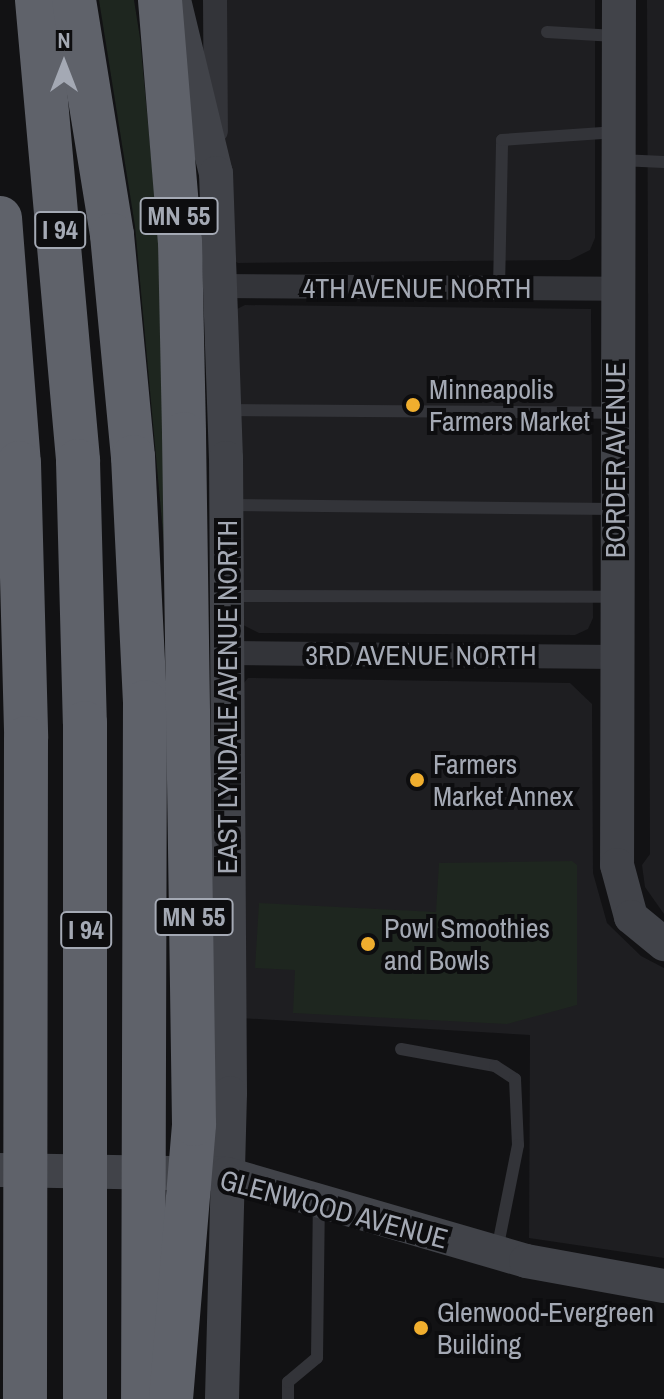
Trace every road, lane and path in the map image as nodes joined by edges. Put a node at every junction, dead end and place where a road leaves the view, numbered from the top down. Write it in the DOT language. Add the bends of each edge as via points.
graph roads {
  1 [pos="37,0"];
  2 [pos="74,0"];
  3 [pos="160,0"];
  4 [pos="174,0"];
  5 [pos="215,0"];
  6 [pos="619,0"];
  7 [pos="547,32"];
  8 [pos="619,36"];
  9 [pos="617,146"];
  10 [pos="664,162"];
  11 [pos="216,173"];
  12 [pos="0,218"];
  13 [pos="218,286"];
  14 [pos="499,288"];
  15 [pos="615,289"];
  16 [pos="224,410"];
  17 [pos="615,413"];
  18 [pos="226,505"];
  19 [pos="615,509"];
  20 [pos="227,596"];
  21 [pos="615,597"];
  22 [pos="227,653"];
  23 [pos="615,657"];
  24 [pos="664,944"];
  25 [pos="401,1049"];
  26 [pos="0,1170"];
  27 [pos="227,1174"];
  28 [pos="319,1199"];
  29 [pos="496,1253"];
  30 [pos="664,1286"];
  31 [pos="25,1399"];
  32 [pos="85,1399"];
  33 [pos="143,1399"];
  34 [pos="171,1399"];
  35 [pos="222,1399"];
  36 [pos="288,1399"];
  1 -- 32 [label="highway, I 94, bridge" via="78,461 85,723"];
  2 -- 33 [label="highway, bridge" via="112,235 133,457 145,702"];
  3 -- 34 [label="highway, MN 55, bridge" via="179,227 194,1124"];
  4 -- 11 [label="street, EAST LYNDALE AVENUE NORTH"];
  5 -- 11 [label="street"];
  6 -- 8 [label="street, BORDER AVENUE"];
  7 -- 8 [label="lane"];
  8 -- 9 [label="street, BORDER AVENUE"];
  9 -- 10 [label="lane"];
  9 -- 14 [label="lane" via="502,140"];
  9 -- 15 [label="street, BORDER AVENUE"];
  11 -- 13 [label="street, EAST LYNDALE AVENUE NORTH"];
  12 -- 31 [label="highway, I 94, bridge" via="19,463 26,738"];
  13 -- 14 [label="street, 4TH AVENUE NORTH"];
  13 -- 16 [label="street, EAST LYNDALE AVENUE NORTH"];
  14 -- 15 [label="street, 4TH AVENUE NORTH"];
  15 -- 17 [label="street, BORDER AVENUE"];
  16 -- 17 [label="lane"];
  16 -- 18 [label="street, EAST LYNDALE AVENUE NORTH"];
  17 -- 19 [label="street, BORDER AVENUE"];
  18 -- 19 [label="lane"];
  18 -- 20 [label="street, EAST LYNDALE AVENUE NORTH"];
  19 -- 21 [label="street, BORDER AVENUE"];
  20 -- 21 [label="lane"];
  20 -- 22 [label="street, EAST LYNDALE AVENUE NORTH"];
  21 -- 23 [label="street, BORDER AVENUE"];
  22 -- 23 [label="street, 3RD AVENUE NORTH"];
  22 -- 27 [label="street, EAST LYNDALE AVENUE NORTH"];
  23 -- 24 [label="street, BORDER AVENUE" via="617,865 631,917"];
  25 -- 29 [label="lane" via="495,1066 515,1079 518,1145"];
  26 -- 27 [label="street, GLENWOOD AVENUE"];
  27 -- 28 [label="street, GLENWOOD AVENUE"];
  27 -- 35 [label="street, EAST LYNDALE AVENUE NORTH"];
  28 -- 29 [label="street, GLENWOOD AVENUE"];
  28 -- 36 [label="lane" via="317,1358 288,1382"];
  29 -- 30 [label="street, GLENWOOD AVENUE"];
}
